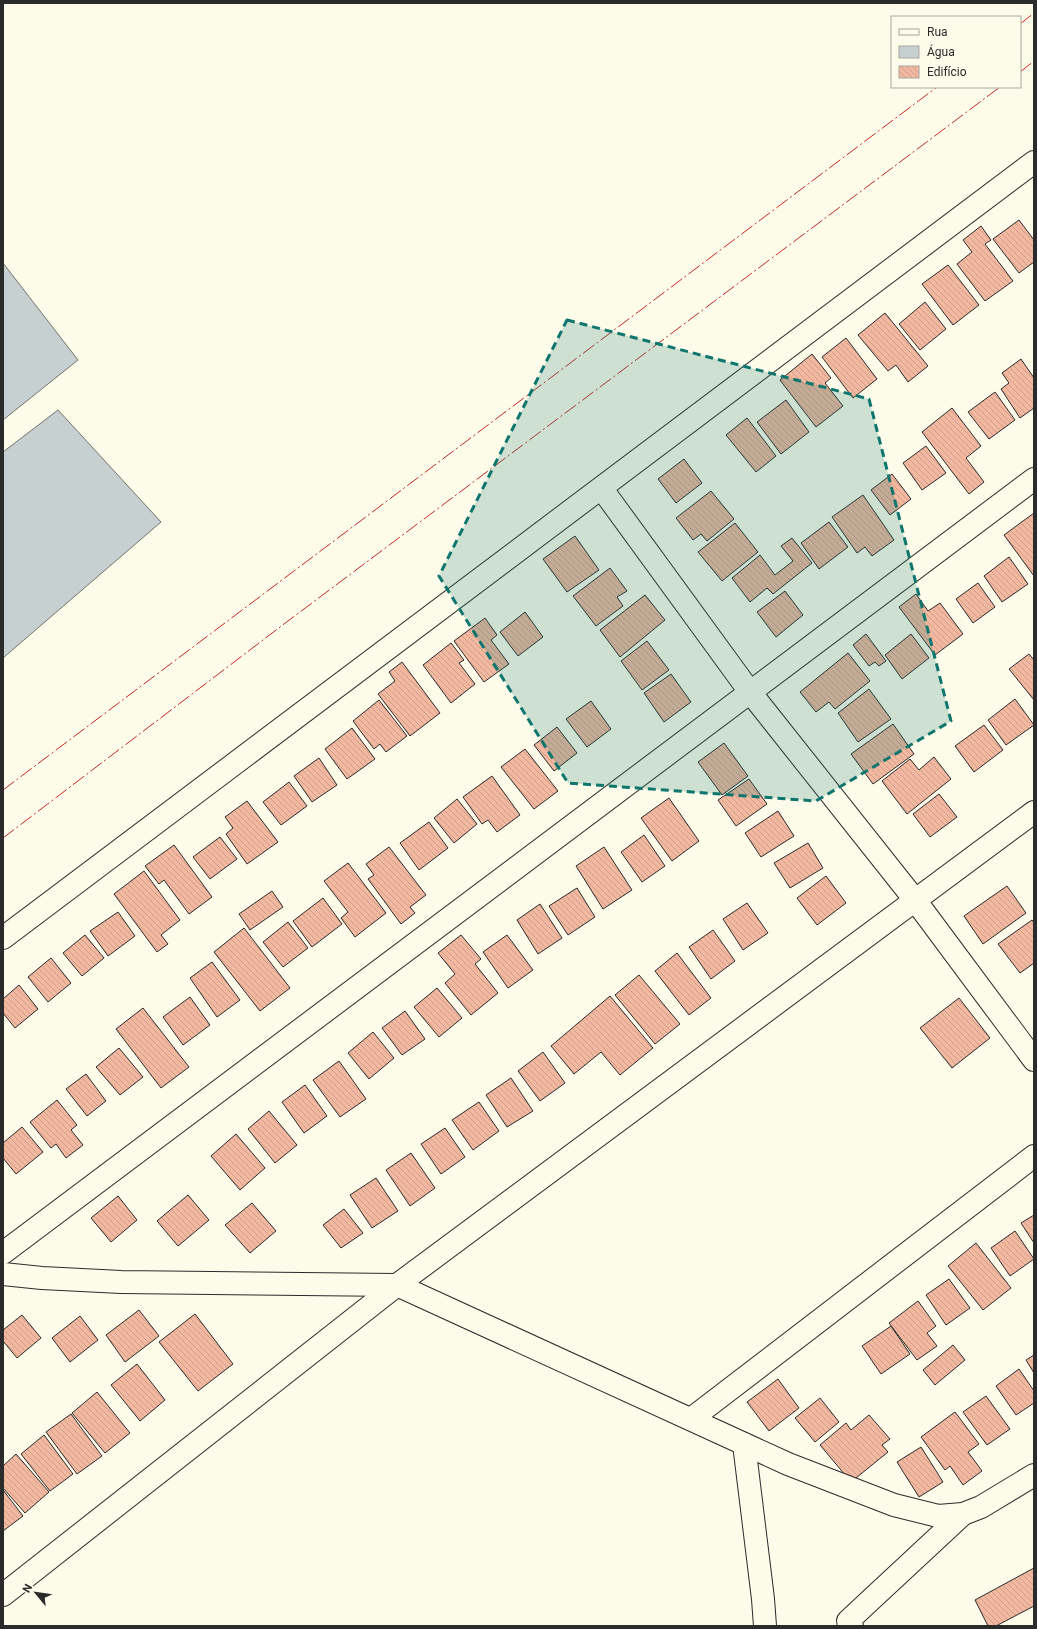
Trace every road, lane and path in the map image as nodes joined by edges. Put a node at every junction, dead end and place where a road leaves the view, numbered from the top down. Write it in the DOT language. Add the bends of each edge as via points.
graph roads {
  1 [pos="1034,162"];
  2 [pos="1034,479"];
  3 [pos="602,489"];
  4 [pos="750,692"];
  5 [pos="1034,812"];
  6 [pos="915,900"];
  7 [pos="3,938"];
  8 [pos="1034,1060"];
  9 [pos="1034,1156"];
  10 [pos="3,1253"];
  11 [pos="3,1274"];
  12 [pos="397,1285"];
  13 [pos="691,1419"];
  14 [pos="744,1444"];
  15 [pos="1034,1475"];
  16 [pos="963,1514"];
  17 [pos="3,1595"];
  18 [pos="765,1626"];
  19 [pos="852,1626"];
  1 -- 3 [label="street"];
  2 -- 4 [label="street"];
  3 -- 4 [label="street"];
  3 -- 7 [label="street"];
  4 -- 6 [label="street"];
  4 -- 10 [label="street"];
  5 -- 6 [label="street"];
  6 -- 8 [label="street"];
  6 -- 12 [label="street"];
  9 -- 13 [label="street"];
  11 -- 12 [label="street" via="122,1282"];
  12 -- 13 [label="street"];
  12 -- 17 [label="street"];
  13 -- 14 [label="street"];
  14 -- 16 [label="street" via="894,1506 938,1516"];
  14 -- 18 [label="street"];
  15 -- 16 [label="street"];
  16 -- 19 [label="street" via="848,1620"];
}
